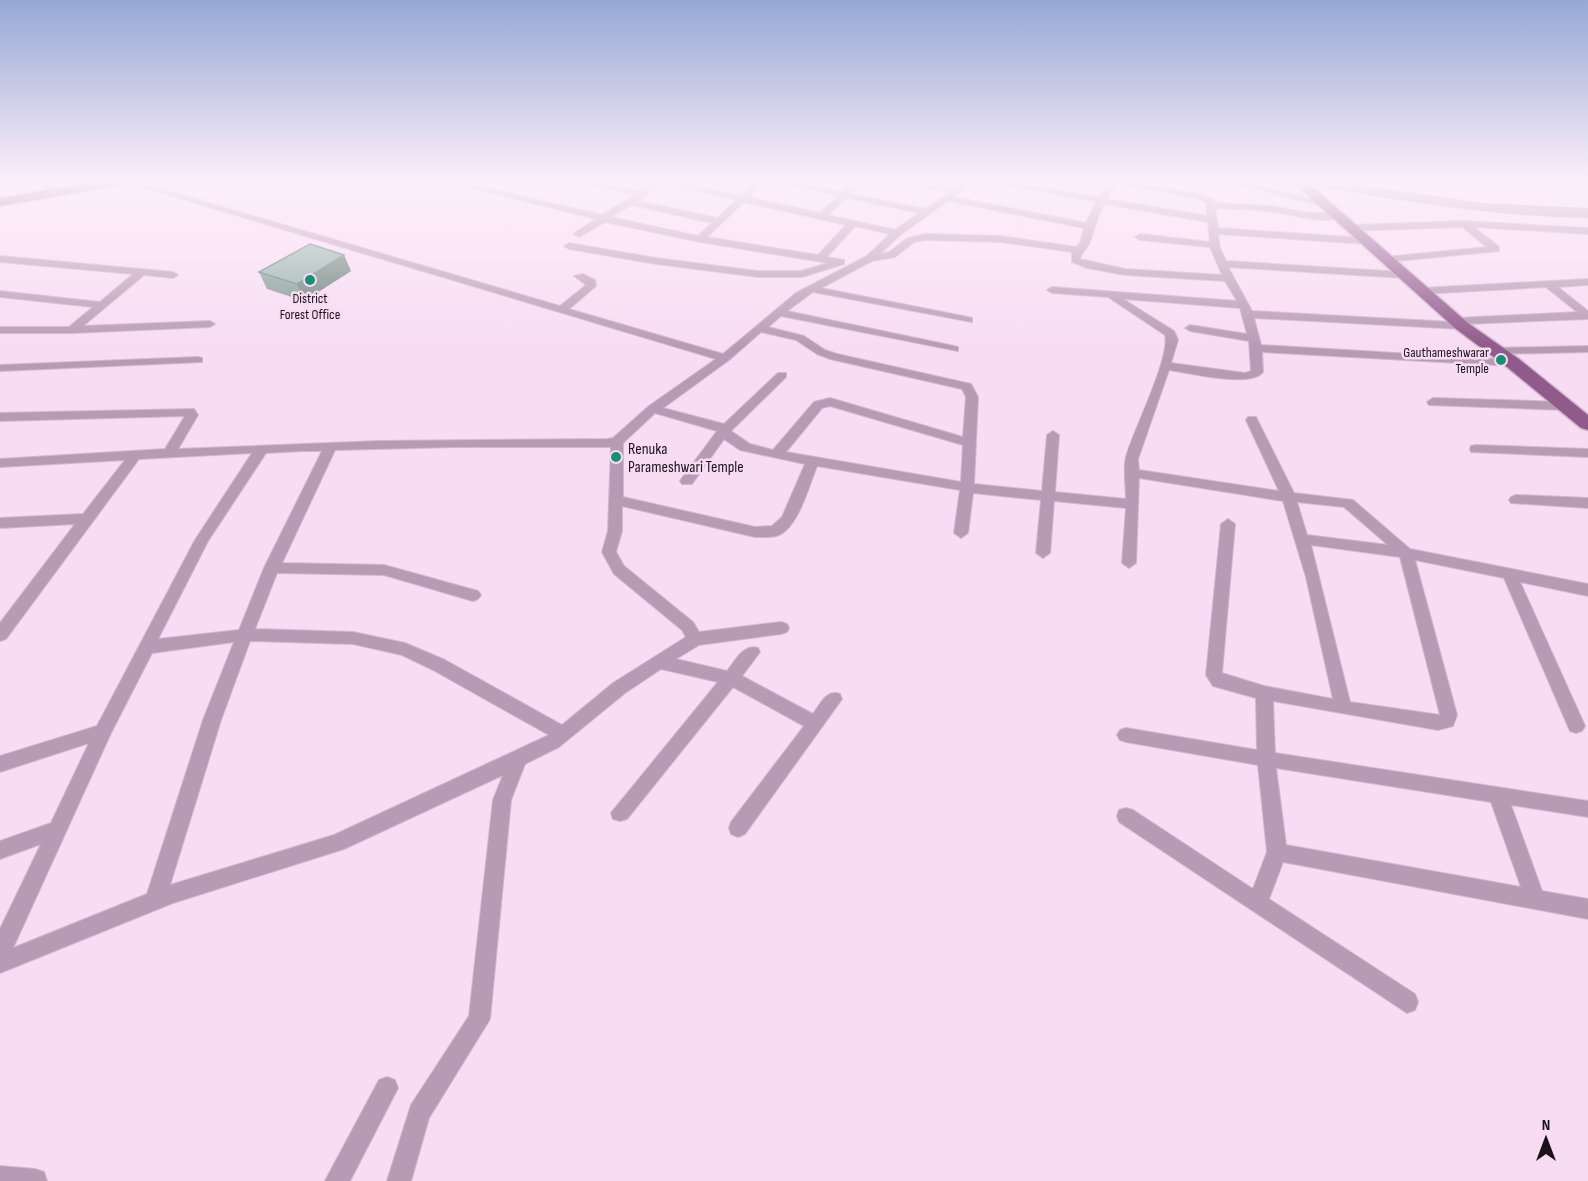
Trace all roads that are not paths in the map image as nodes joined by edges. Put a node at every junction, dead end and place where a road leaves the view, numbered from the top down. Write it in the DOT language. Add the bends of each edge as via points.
graph roads {
  1 [pos="315,237"];
  2 [pos="691,237"];
  3 [pos="839,237"];
  4 [pos="893,237"];
  5 [pos="925,237"];
  6 [pos="930,237"];
  7 [pos="1087,237"];
  8 [pos="1141,237"];
  9 [pos="1214,237"];
  10 [pos="1326,237"];
  11 [pos="1362,237"];
  12 [pos="1481,237"];
  13 [pos="700,239"];
  14 [pos="1366,241"];
  15 [pos="1215,245"];
  16 [pos="570,246"];
  17 [pos="1078,250"];
  18 [pos="821,258"];
  19 [pos="870,258"];
  20 [pos="0,259"];
  21 [pos="1387,259"];
  22 [pos="841,262"];
  23 [pos="858,264"];
  24 [pos="1222,264"];
  25 [pos="142,272"];
  26 [pos="173,275"];
  27 [pos="1404,275"];
  28 [pos="579,276"];
  29 [pos="1228,278"];
  30 [pos="1547,282"];
  31 [pos="1588,282"];
  32 [pos="812,289"];
  33 [pos="1052,290"];
  34 [pos="1422,291"];
  35 [pos="0,294"];
  36 [pos="1110,294"];
  37 [pos="101,305"];
  38 [pos="1246,309"];
  39 [pos="561,310"];
  40 [pos="779,312"];
  41 [pos="1587,316"];
  42 [pos="968,320"];
  43 [pos="210,324"];
  44 [pos="1460,324"];
  45 [pos="759,328"];
  46 [pos="1190,328"];
  47 [pos="0,330"];
  48 [pos="72,330"];
  49 [pos="1255,344"];
  50 [pos="1588,349"];
  51 [pos="954,350"];
  52 [pos="1496,351"];
  53 [pos="725,358"];
  54 [pos="198,360"];
  55 [pos="1513,363"];
  56 [pos="1165,366"];
  57 [pos="0,368"];
  58 [pos="782,375"];
  59 [pos="1433,402"];
  60 [pos="1566,406"];
  61 [pos="653,409"];
  62 [pos="0,417"];
  63 [pos="1251,420"];
  64 [pos="1588,424"];
  65 [pos="724,431"];
  66 [pos="1053,435"];
  67 [pos="617,442"];
  68 [pos="968,442"];
  69 [pos="330,448"];
  70 [pos="1476,449"];
  71 [pos="261,450"];
  72 [pos="169,453"];
  73 [pos="1588,453"];
  74 [pos="777,454"];
  75 [pos="135,455"];
  76 [pos="813,460"];
  77 [pos="0,462"];
  78 [pos="1132,473"];
  79 [pos="687,481"];
  80 [pos="967,487"];
  81 [pos="1048,495"];
  82 [pos="1289,497"];
  83 [pos="615,500"];
  84 [pos="1516,500"];
  85 [pos="1588,503"];
  86 [pos="1133,504"];
  87 [pos="89,519"];
  88 [pos="0,523"];
  89 [pos="1228,524"];
  90 [pos="961,533"];
  91 [pos="1301,539"];
  92 [pos="1043,553"];
  93 [pos="1406,553"];
  94 [pos="1129,563"];
  95 [pos="271,568"];
  96 [pos="1510,575"];
  97 [pos="1588,590"];
  98 [pos="473,594"];
  99 [pos="782,628"];
  100 [pos="0,635"];
  101 [pos="244,635"];
  102 [pos="695,639"];
  103 [pos="147,647"];
  104 [pos="752,652"];
  105 [pos="659,662"];
  106 [pos="731,678"];
  107 [pos="1264,693"];
  108 [pos="834,699"];
  109 [pos="1343,708"];
  110 [pos="815,724"];
  111 [pos="1576,726"];
  112 [pos="103,731"];
  113 [pos="562,734"];
  114 [pos="1126,735"];
  115 [pos="518,758"];
  116 [pos="1266,759"];
  117 [pos="0,764"];
  118 [pos="1498,795"];
  119 [pos="1588,809"];
  120 [pos="620,813"];
  121 [pos="1126,816"];
  122 [pos="738,828"];
  123 [pos="58,829"];
  124 [pos="0,850"];
  125 [pos="1277,852"];
  126 [pos="155,900"];
  127 [pos="1536,901"];
  128 [pos="1258,903"];
  129 [pos="1588,909"];
  130 [pos="0,952"];
  131 [pos="0,963"];
  132 [pos="1407,1002"];
  133 [pos="387,1088"];
  134 [pos="0,1178"];
  135 [pos="35,1181"];
  136 [pos="338,1181"];
  137 [pos="399,1181"];
  1 -- 39 [label="street"];
  2 -- 13 [label="street"];
  3 -- 18 [label="street"];
  4 -- 19 [label="street"];
  5 -- 19 [label="street" via="911,240 892,255"];
  6 -- 17 [label="street" via="1001,239"];
  7 -- 17 [label="street"];
  8 -- 15 [label="street"];
  9 -- 15 [label="street"];
  10 -- 14 [label="street"];
  11 -- 14 [label="main road"];
  12 -- 21 [label="street" via="1496,249"];
  13 -- 18 [label="street"];
  14 -- 21 [label="main road"];
  15 -- 24 [label="street"];
  16 -- 22 [label="street" via="758,274 802,274"];
  17 -- 29 [label="street" via="1075,260 1088,265"];
  18 -- 22 [label="street"];
  19 -- 23 [label="street"];
  20 -- 25 [label="street"];
  21 -- 27 [label="main road"];
  22 -- 23 [label="street"];
  23 -- 32 [label="street"];
  24 -- 27 [label="street"];
  24 -- 29 [label="street"];
  25 -- 26 [label="street"];
  25 -- 37 [label="street"];
  27 -- 34 [label="main road"];
  28 -- 39 [label="street" via="591,282 591,286"];
  29 -- 38 [label="street"];
  30 -- 31 [label="street"];
  30 -- 34 [label="street"];
  30 -- 41 [label="street"];
  32 -- 40 [label="street"];
  32 -- 42 [label="street"];
  33 -- 36 [label="street"];
  34 -- 44 [label="main road"];
  35 -- 37 [label="street"];
  36 -- 38 [label="street"];
  36 -- 56 [label="street" via="1170,333 1172,340"];
  37 -- 48 [label="street"];
  38 -- 44 [label="street"];
  38 -- 49 [label="street"];
  39 -- 53 [label="street"];
  40 -- 45 [label="street"];
  40 -- 51 [label="street"];
  41 -- 44 [label="street"];
  43 -- 48 [label="street"];
  44 -- 52 [label="main road"];
  45 -- 53 [label="street"];
  45 -- 68 [label="street" via="800,338 834,357 967,387 972,397"];
  46 -- 49 [label="street"];
  47 -- 48 [label="street"];
  49 -- 55 [label="street"];
  49 -- 56 [label="street" via="1254,375"];
  50 -- 52 [label="street"];
  52 -- 55 [label="main road"];
  53 -- 61 [label="street"];
  54 -- 57 [label="street"];
  55 -- 60 [label="main road"];
  56 -- 78 [label="street" via="1136,448"];
  58 -- 65 [label="street"];
  59 -- 60 [label="street"];
  60 -- 64 [label="main road"];
  61 -- 65 [label="street"];
  61 -- 67 [label="street"];
  62 -- 72 [label="street" via="190,412 192,415"];
  63 -- 82 [label="street"];
  65 -- 74 [label="street" via="745,447"];
  65 -- 79 [label="street"];
  66 -- 81 [label="street"];
  67 -- 69 [label="street"];
  67 -- 83 [label="street"];
  68 -- 74 [label="street" via="830,402 818,405"];
  68 -- 80 [label="street"];
  69 -- 71 [label="street"];
  69 -- 95 [label="street"];
  70 -- 73 [label="street"];
  71 -- 72 [label="street"];
  71 -- 103 [label="street" via="200,544"];
  72 -- 75 [label="street"];
  74 -- 76 [label="street"];
  75 -- 77 [label="street"];
  75 -- 87 [label="street"];
  76 -- 80 [label="street"];
  76 -- 83 [label="street" via="788,520 775,531 755,532"];
  78 -- 82 [label="street"];
  78 -- 86 [label="street"];
  80 -- 81 [label="street"];
  80 -- 90 [label="street"];
  81 -- 86 [label="street"];
  81 -- 92 [label="street"];
  82 -- 91 [label="street"];
  82 -- 93 [label="street" via="1348,503"];
  83 -- 102 [label="street" via="615,531 609,552 619,570 688,626"];
  84 -- 85 [label="street"];
  86 -- 94 [label="street"];
  87 -- 88 [label="street"];
  87 -- 100 [label="street"];
  89 -- 107 [label="street" via="1214,675 1218,681"];
  91 -- 93 [label="street"];
  91 -- 109 [label="street"];
  93 -- 96 [label="street"];
  93 -- 109 [label="street" via="1449,715 1447,721 1438,723"];
  95 -- 98 [label="street" via="384,570"];
  95 -- 101 [label="street"];
  96 -- 97 [label="street"];
  96 -- 111 [label="street"];
  99 -- 102 [label="street"];
  101 -- 103 [label="street"];
  101 -- 113 [label="street" via="353,638 405,649"];
  101 -- 126 [label="street" via="212,720"];
  102 -- 105 [label="street"];
  103 -- 112 [label="street"];
  104 -- 106 [label="street"];
  105 -- 106 [label="street"];
  105 -- 113 [label="street"];
  106 -- 110 [label="street"];
  106 -- 120 [label="street"];
  107 -- 109 [label="street"];
  107 -- 116 [label="street"];
  108 -- 110 [label="street"];
  110 -- 122 [label="street"];
  112 -- 117 [label="street"];
  112 -- 123 [label="street"];
  113 -- 115 [label="street"];
  114 -- 116 [label="street"];
  115 -- 126 [label="street" via="337,843"];
  115 -- 137 [label="street" via="502,800 479,1018 419,1113"];
  116 -- 118 [label="street"];
  116 -- 125 [label="street"];
  118 -- 119 [label="street"];
  118 -- 127 [label="street"];
  121 -- 128 [label="street"];
  123 -- 124 [label="street"];
  123 -- 130 [label="street"];
  125 -- 127 [label="street"];
  125 -- 128 [label="street"];
  126 -- 131 [label="street"];
  127 -- 129 [label="street"];
  128 -- 132 [label="street"];
  133 -- 136 [label="street"];
  134 -- 135 [label="street"];
}
